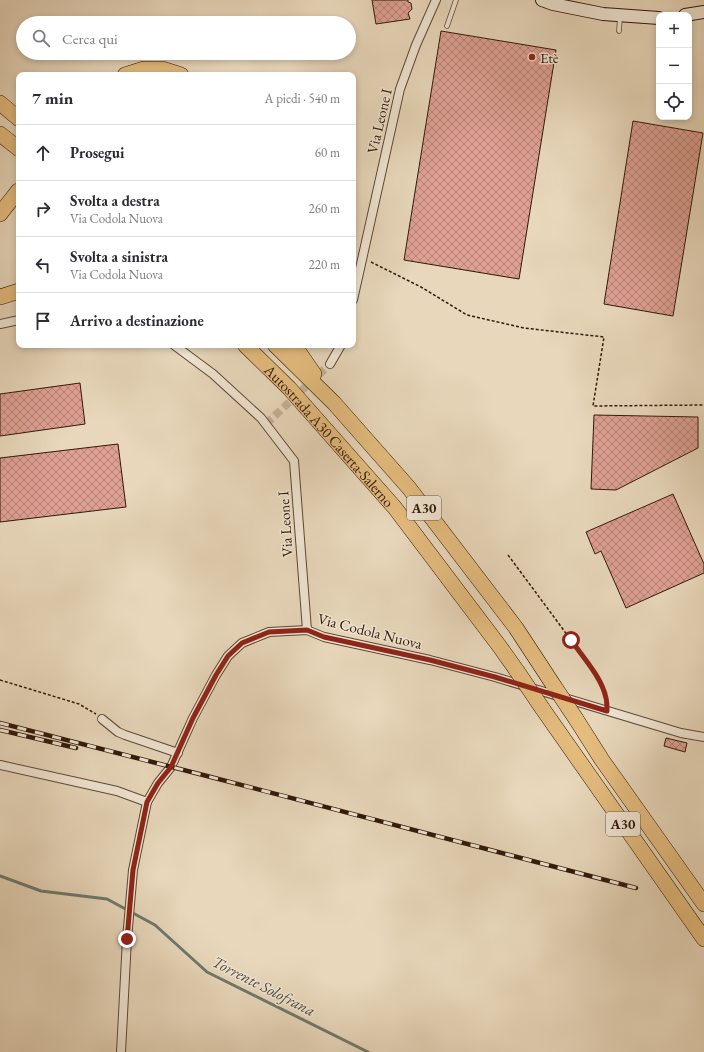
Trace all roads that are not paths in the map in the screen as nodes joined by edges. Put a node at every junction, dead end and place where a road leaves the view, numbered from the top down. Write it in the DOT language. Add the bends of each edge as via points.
graph roads {
  1 [pos="436,0"];
  2 [pos="456,0"];
  3 [pos="542,0"];
  4 [pos="704,12"];
  5 [pos="692,14"];
  6 [pos="620,15"];
  7 [pos="656,18"];
  8 [pos="447,26"];
  9 [pos="619,31"];
  10 [pos="134,72"];
  11 [pos="172,72"];
  12 [pos="0,104"];
  13 [pos="16,117"];
  14 [pos="0,134"];
  15 [pos="16,147"];
  16 [pos="16,194"];
  17 [pos="0,214"];
  18 [pos="356,286"];
  19 [pos="16,292"];
  20 [pos="0,297"];
  21 [pos="16,321"];
  22 [pos="0,324"];
  23 [pos="178,348"];
  24 [pos="238,348"];
  25 [pos="248,348"];
  26 [pos="278,348"];
  27 [pos="296,348"];
  28 [pos="339,348"];
  29 [pos="330,364"];
  30 [pos="289,388"];
  31 [pos="334,403"];
  32 [pos="307,630"];
  33 [pos="102,719"];
  34 [pos="704,737"];
  35 [pos="178,753"];
  36 [pos="0,765"];
  37 [pos="147,802"];
  38 [pos="704,904"];
  39 [pos="704,939"];
  40 [pos="121,1052"];
  1 -- 18 [label="street, Via Leone I" via="400,89"];
  2 -- 8 [label="lane"];
  3 -- 6 [label="main road" via="603,14"];
  4 -- 5 [label="main road"];
  6 -- 7 [label="main road"];
  6 -- 9 [label="lane"];
  10 -- 11 [label="highway" via="144,69"];
  12 -- 13 [label="highway"];
  14 -- 15 [label="highway"];
  16 -- 17 [label="highway"];
  19 -- 20 [label="highway"];
  21 -- 22 [label="street"];
  23 -- 32 [label="street, Via Leone I" via="213,374 261,418 294,461"];
  24 -- 30 [label="highway"];
  25 -- 30 [label="highway, Autostrada A30 Caserta-Salerno / A30"];
  26 -- 31 [label="highway, Autostrada A30 Caserta-Salerno / A30"];
  27 -- 31 [label="highway"];
  28 -- 29 [label="street"];
  30 -- 39 [label="highway, Autostrada A30 Caserta-Salerno / A30, bridge" via="395,508 517,671"];
  31 -- 38 [label="highway, Autostrada A30 Caserta-Salerno / A30, bridge" via="408,488 516,628 602,760"];
  32 -- 34 [label="street, Via Codola Nuova" via="324,637 495,677 680,733"];
  32 -- 35 [label="street, Via Codola Nuova" via="269,632 242,643 228,656 193,718"];
  33 -- 35 [label="street" via="118,732"];
  35 -- 37 [label="street, Via Codola Nuova"];
  36 -- 37 [label="street" via="117,791"];
  37 -- 40 [label="street, Via Codola Nuova" via="133,870"];
}
